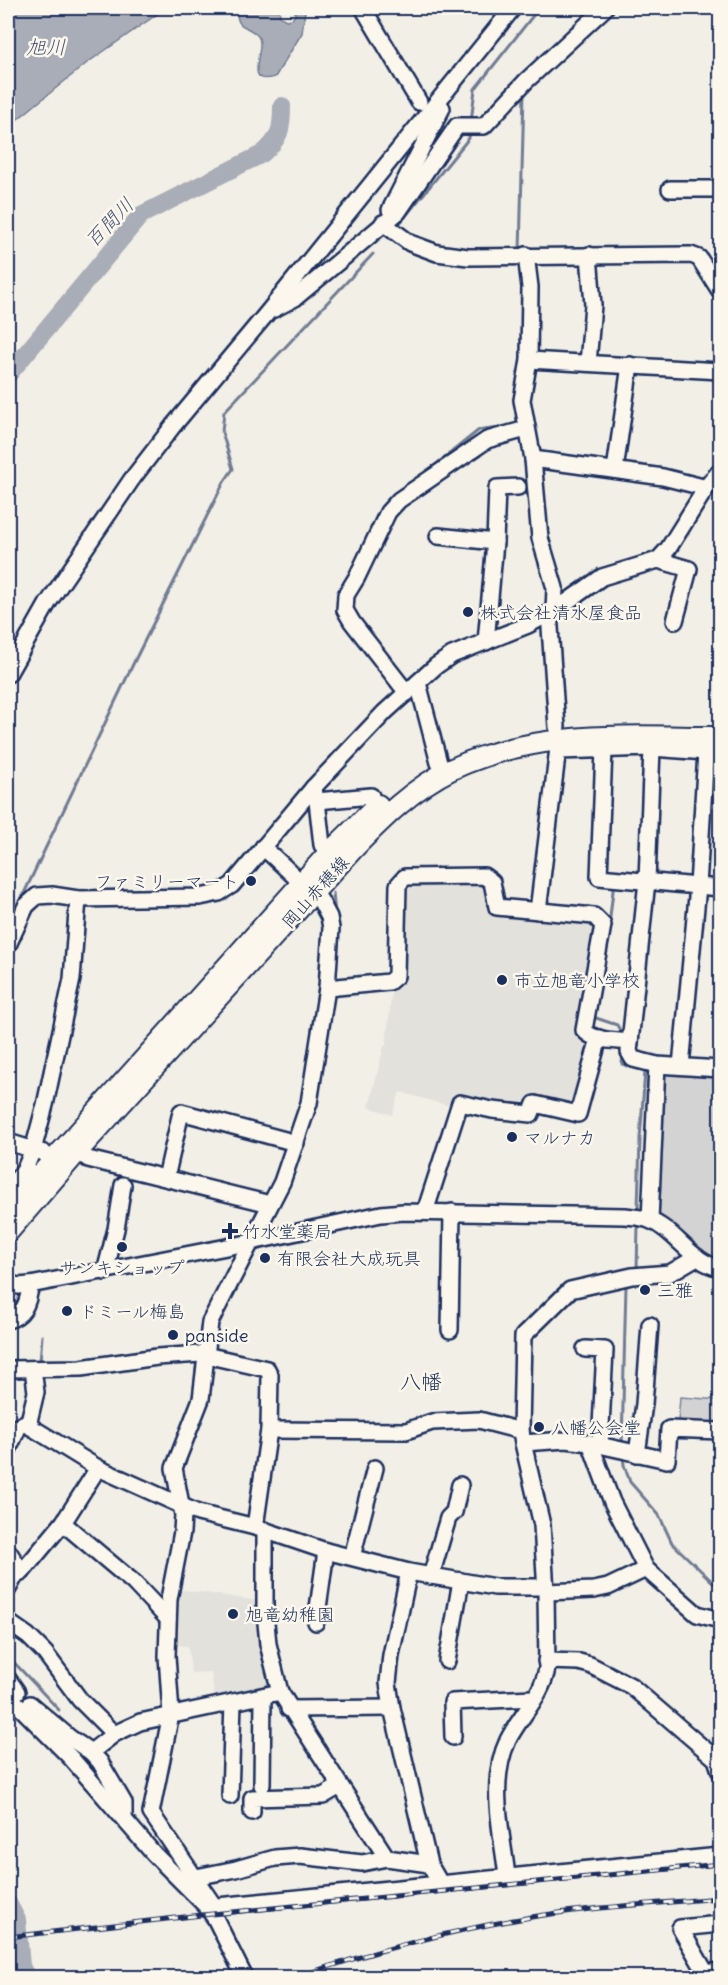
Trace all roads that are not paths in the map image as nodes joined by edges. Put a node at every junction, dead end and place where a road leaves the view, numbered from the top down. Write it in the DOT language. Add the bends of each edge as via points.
graph roads {
  1 [pos="363,8"];
  2 [pos="513,8"];
  3 [pos="605,8"];
  4 [pos="456,80"];
  5 [pos="419,102"];
  6 [pos="670,189"];
  7 [pos="720,189"];
  8 [pos="383,223"];
  9 [pos="522,255"];
  10 [pos="589,255"];
  11 [pos="720,291"];
  12 [pos="268,312"];
  13 [pos="529,360"];
  14 [pos="588,363"];
  15 [pos="630,365"];
  16 [pos="720,371"];
  17 [pos="526,429"];
  18 [pos="532,459"];
  19 [pos="615,470"];
  20 [pos="720,471"];
  21 [pos="518,488"];
  22 [pos="706,488"];
  23 [pos="438,536"];
  24 [pos="495,542"];
  25 [pos="658,560"];
  26 [pos="552,612"];
  27 [pos="675,621"];
  28 [pos="486,642"];
  29 [pos="8,674"];
  30 [pos="413,688"];
  31 [pos="720,724"];
  32 [pos="720,737"];
  33 [pos="558,740"];
  34 [pos="652,748"];
  35 [pos="604,750"];
  36 [pos="713,752"];
  37 [pos="439,763"];
  38 [pos="319,792"];
  39 [pos="370,796"];
  40 [pos="322,845"];
  41 [pos="263,848"];
  42 [pos="647,877"];
  43 [pos="698,882"];
  44 [pos="308,888"];
  45 [pos="720,888"];
  46 [pos="78,899"];
  47 [pos="538,911"];
  48 [pos="8,945"];
  49 [pos="327,987"];
  50 [pos="599,1038"];
  51 [pos="630,1042"];
  52 [pos="657,1065"];
  53 [pos="681,1066"];
  54 [pos="720,1069"];
  55 [pos="8,1142"];
  56 [pos="296,1143"];
  57 [pos="33,1150"];
  58 [pos="78,1151"];
  59 [pos="52,1161"];
  60 [pos="166,1178"];
  61 [pos="123,1185"];
  62 [pos="8,1190"];
  63 [pos="270,1204"];
  64 [pos="8,1211"];
  65 [pos="425,1212"];
  66 [pos="452,1212"];
  67 [pos="650,1220"];
  68 [pos="8,1232"];
  69 [pos="249,1242"];
  70 [pos="697,1257"];
  71 [pos="720,1268"];
  72 [pos="105,1272"];
  73 [pos="8,1283"];
  74 [pos="30,1285"];
  75 [pos="8,1320"];
  76 [pos="650,1324"];
  77 [pos="450,1330"];
  78 [pos="585,1349"];
  79 [pos="205,1355"];
  80 [pos="8,1369"];
  81 [pos="33,1369"];
  82 [pos="29,1421"];
  83 [pos="269,1430"];
  84 [pos="720,1431"];
  85 [pos="522,1437"];
  86 [pos="595,1444"];
  87 [pos="8,1450"];
  88 [pos="627,1451"];
  89 [pos="98,1468"];
  90 [pos="375,1468"];
  91 [pos="460,1485"];
  92 [pos="182,1508"];
  93 [pos="63,1523"];
  94 [pos="260,1529"];
  95 [pos="8,1551"];
  96 [pos="326,1551"];
  97 [pos="352,1557"];
  98 [pos="646,1569"];
  99 [pos="22,1572"];
  100 [pos="409,1572"];
  101 [pos="431,1576"];
  102 [pos="461,1581"];
  103 [pos="8,1589"];
  104 [pos="545,1589"];
  105 [pos="168,1619"];
  106 [pos="720,1620"];
  107 [pos="8,1622"];
  108 [pos="316,1622"];
  109 [pos="447,1661"];
  110 [pos="546,1661"];
  111 [pos="8,1679"];
  112 [pos="280,1692"];
  113 [pos="11,1695"];
  114 [pos="263,1696"];
  115 [pos="534,1698"];
  116 [pos="233,1702"];
  117 [pos="392,1708"];
  118 [pos="289,1709"];
  119 [pos="171,1714"];
  120 [pos="114,1734"];
  121 [pos="453,1737"];
  122 [pos="92,1752"];
  123 [pos="720,1772"];
  124 [pos="262,1785"];
  125 [pos="340,1786"];
  126 [pos="230,1796"];
  127 [pos="252,1812"];
  128 [pos="124,1817"];
  129 [pos="720,1856"];
  130 [pos="387,1858"];
  131 [pos="429,1864"];
  132 [pos="507,1876"];
  133 [pos="196,1877"];
  134 [pos="440,1883"];
  135 [pos="211,1906"];
  136 [pos="720,1924"];
  137 [pos="720,1971"];
  138 [pos="245,1977"];
  1 -- 5 [label="street"];
  2 -- 4 [label="street"];
  3 -- 8 [label="street" via="524,82 484,126 458,126 398,212"];
  4 -- 8 [label="street"];
  4 -- 12 [label="street"];
  6 -- 7 [label="street"];
  8 -- 9 [label="street" via="410,243 437,253 468,257"];
  8 -- 12 [label="street" via="295,298"];
  9 -- 10 [label="street"];
  9 -- 13 [label="street" via="530,287"];
  10 -- 11 [label="street" via="691,255 699,258"];
  10 -- 14 [label="street" via="592,305"];
  12 -- 29 [label="street" via="132,480 48,603"];
  13 -- 14 [label="street"];
  13 -- 17 [label="street" via="522,400"];
  14 -- 15 [label="street"];
  15 -- 16 [label="street"];
  15 -- 19 [label="street"];
  17 -- 18 [label="street"];
  17 -- 30 [label="street" via="487,440 399,500 388,513 346,595 345,610 352,622"];
  18 -- 19 [label="street"];
  18 -- 26 [label="street" via="540,537 555,588"];
  19 -- 22 [label="street"];
  20 -- 22 [label="street"];
  21 -- 24 [label="street" via="497,489"];
  22 -- 25 [label="street"];
  23 -- 24 [label="street"];
  24 -- 28 [label="street"];
  25 -- 26 [label="street" via="602,577"];
  25 -- 27 [label="street" via="689,569"];
  26 -- 28 [label="street"];
  26 -- 33 [label="street"];
  28 -- 30 [label="street" via="452,655"];
  30 -- 37 [label="street"];
  30 -- 38 [label="street" via="385,712"];
  31 -- 33 [label="main road, 岡山赤穂線" via="584,724"];
  32 -- 33 [label="main road, 岡山赤穂線" via="585,736"];
  33 -- 35 [label="street"];
  33 -- 37 [label="main road, 岡山赤穂線" via="496,739"];
  33 -- 44 [label="main road, 岡山赤穂線" via="499,751 450,770 387,814"];
  33 -- 47 [label="street"];
  34 -- 35 [label="street"];
  34 -- 36 [label="street"];
  34 -- 42 [label="street"];
  35 -- 42 [label="street" via="599,877"];
  36 -- 43 [label="street"];
  37 -- 44 [label="main road, 岡山赤穂線" via="378,805 327,855"];
  38 -- 39 [label="street"];
  38 -- 40 [label="street"];
  38 -- 41 [label="street"];
  41 -- 44 [label="street"];
  41 -- 46 [label="street" via="232,885 219,892 200,897"];
  42 -- 43 [label="street"];
  42 -- 51 [label="street"];
  43 -- 45 [label="street"];
  43 -- 53 [label="street"];
  44 -- 49 [label="street" via="324,907 332,928"];
  44 -- 58 [label="main road, 岡山赤穂線"];
  44 -- 59 [label="main road, 岡山赤穂線"];
  46 -- 48 [label="street" via="37,896 26,906"];
  46 -- 57 [label="street" via="72,979"];
  47 -- 49 [label="street" via="497,906 492,882 484,876 405,877 398,885 396,976 389,982"];
  47 -- 50 [label="street" via="594,916 603,925 584,1030"];
  49 -- 56 [label="street" via="309,1103"];
  50 -- 51 [label="street"];
  50 -- 65 [label="street" via="578,1114 535,1104 531,1114 460,1103"];
  51 -- 52 [label="street" via="633,1059"];
  52 -- 53 [label="street"];
  52 -- 67 [label="street"];
  53 -- 54 [label="street"];
  55 -- 57 [label="street"];
  56 -- 60 [label="street" via="181,1112"];
  56 -- 63 [label="street"];
  57 -- 59 [label="street"];
  57 -- 62 [label="street" via="24,1171"];
  58 -- 60 [label="street" via="88,1159"];
  58 -- 68 [label="main road, 岡山赤穂線"];
  59 -- 64 [label="main road, 岡山赤穂線"];
  60 -- 63 [label="street"];
  61 -- 72 [label="street"];
  63 -- 69 [label="street"];
  65 -- 66 [label="street"];
  65 -- 69 [label="street" via="381,1214"];
  66 -- 67 [label="street"];
  66 -- 77 [label="street"];
  67 -- 70 [label="street"];
  69 -- 72 [label="street"];
  69 -- 79 [label="street" via="210,1322"];
  70 -- 71 [label="street"];
  70 -- 85 [label="street" via="670,1273 632,1276 570,1290 523,1336"];
  72 -- 74 [label="street"];
  73 -- 74 [label="street"];
  74 -- 75 [label="street" via="23,1313"];
  76 -- 88 [label="street" via="644,1404"];
  78 -- 86 [label="street" via="606,1350"];
  79 -- 81 [label="street"];
  79 -- 83 [label="street" via="267,1370"];
  79 -- 92 [label="street" via="201,1399 174,1468"];
  80 -- 81 [label="street"];
  81 -- 82 [label="street" via="36,1392"];
  82 -- 87 [label="street" via="19,1426"];
  82 -- 89 [label="street" via="31,1428"];
  83 -- 85 [label="street" via="406,1431 432,1422 478,1420"];
  83 -- 94 [label="street"];
  84 -- 88 [label="street" via="669,1428 667,1460"];
  85 -- 86 [label="street"];
  85 -- 104 [label="street" via="542,1525"];
  86 -- 88 [label="street"];
  86 -- 98 [label="street" via="612,1502"];
  89 -- 92 [label="street"];
  89 -- 93 [label="street"];
  90 -- 97 [label="street"];
  91 -- 101 [label="street"];
  92 -- 94 [label="street"];
  92 -- 105 [label="street" via="182,1532"];
  93 -- 99 [label="street"];
  93 -- 105 [label="street" via="133,1582"];
  94 -- 96 [label="street"];
  94 -- 112 [label="street" via="268,1644"];
  95 -- 99 [label="street"];
  96 -- 97 [label="street"];
  96 -- 108 [label="street"];
  97 -- 100 [label="street"];
  98 -- 104 [label="street" via="594,1590"];
  98 -- 106 [label="street" via="697,1614"];
  99 -- 103 [label="street"];
  100 -- 101 [label="street"];
  100 -- 117 [label="street" via="391,1655 388,1683"];
  101 -- 102 [label="street"];
  102 -- 104 [label="street"];
  102 -- 109 [label="street"];
  104 -- 110 [label="street"];
  105 -- 119 [label="street"];
  107 -- 120 [label="street" via="45,1653 80,1700"];
  110 -- 115 [label="street" via="545,1680"];
  110 -- 123 [label="street" via="590,1665 631,1686 716,1759"];
  111 -- 113 [label="street"];
  112 -- 114 [label="street"];
  112 -- 118 [label="street"];
  113 -- 122 [label="street"];
  113 -- 128 [label="street"];
  114 -- 116 [label="street"];
  114 -- 124 [label="street"];
  115 -- 121 [label="street" via="452,1702"];
  115 -- 132 [label="street" via="498,1763 497,1791"];
  116 -- 119 [label="street"];
  116 -- 126 [label="street"];
  117 -- 118 [label="street"];
  117 -- 131 [label="street"];
  118 -- 125 [label="street"];
  119 -- 120 [label="street"];
  119 -- 133 [label="street" via="151,1813"];
  120 -- 122 [label="street"];
  122 -- 128 [label="street" via="124,1803"];
  125 -- 127 [label="street" via="323,1796 252,1798"];
  125 -- 130 [label="street"];
  128 -- 135 [label="street" via="154,1854"];
  129 -- 132 [label="street"];
  130 -- 131 [label="street"];
  130 -- 133 [label="street" via="362,1863 300,1856 274,1858"];
  131 -- 134 [label="street"];
  132 -- 134 [label="street"];
  133 -- 135 [label="street"];
  134 -- 135 [label="street"];
  135 -- 138 [label="street"];
  136 -- 137 [label="street" via="680,1928 706,1973"];
}
